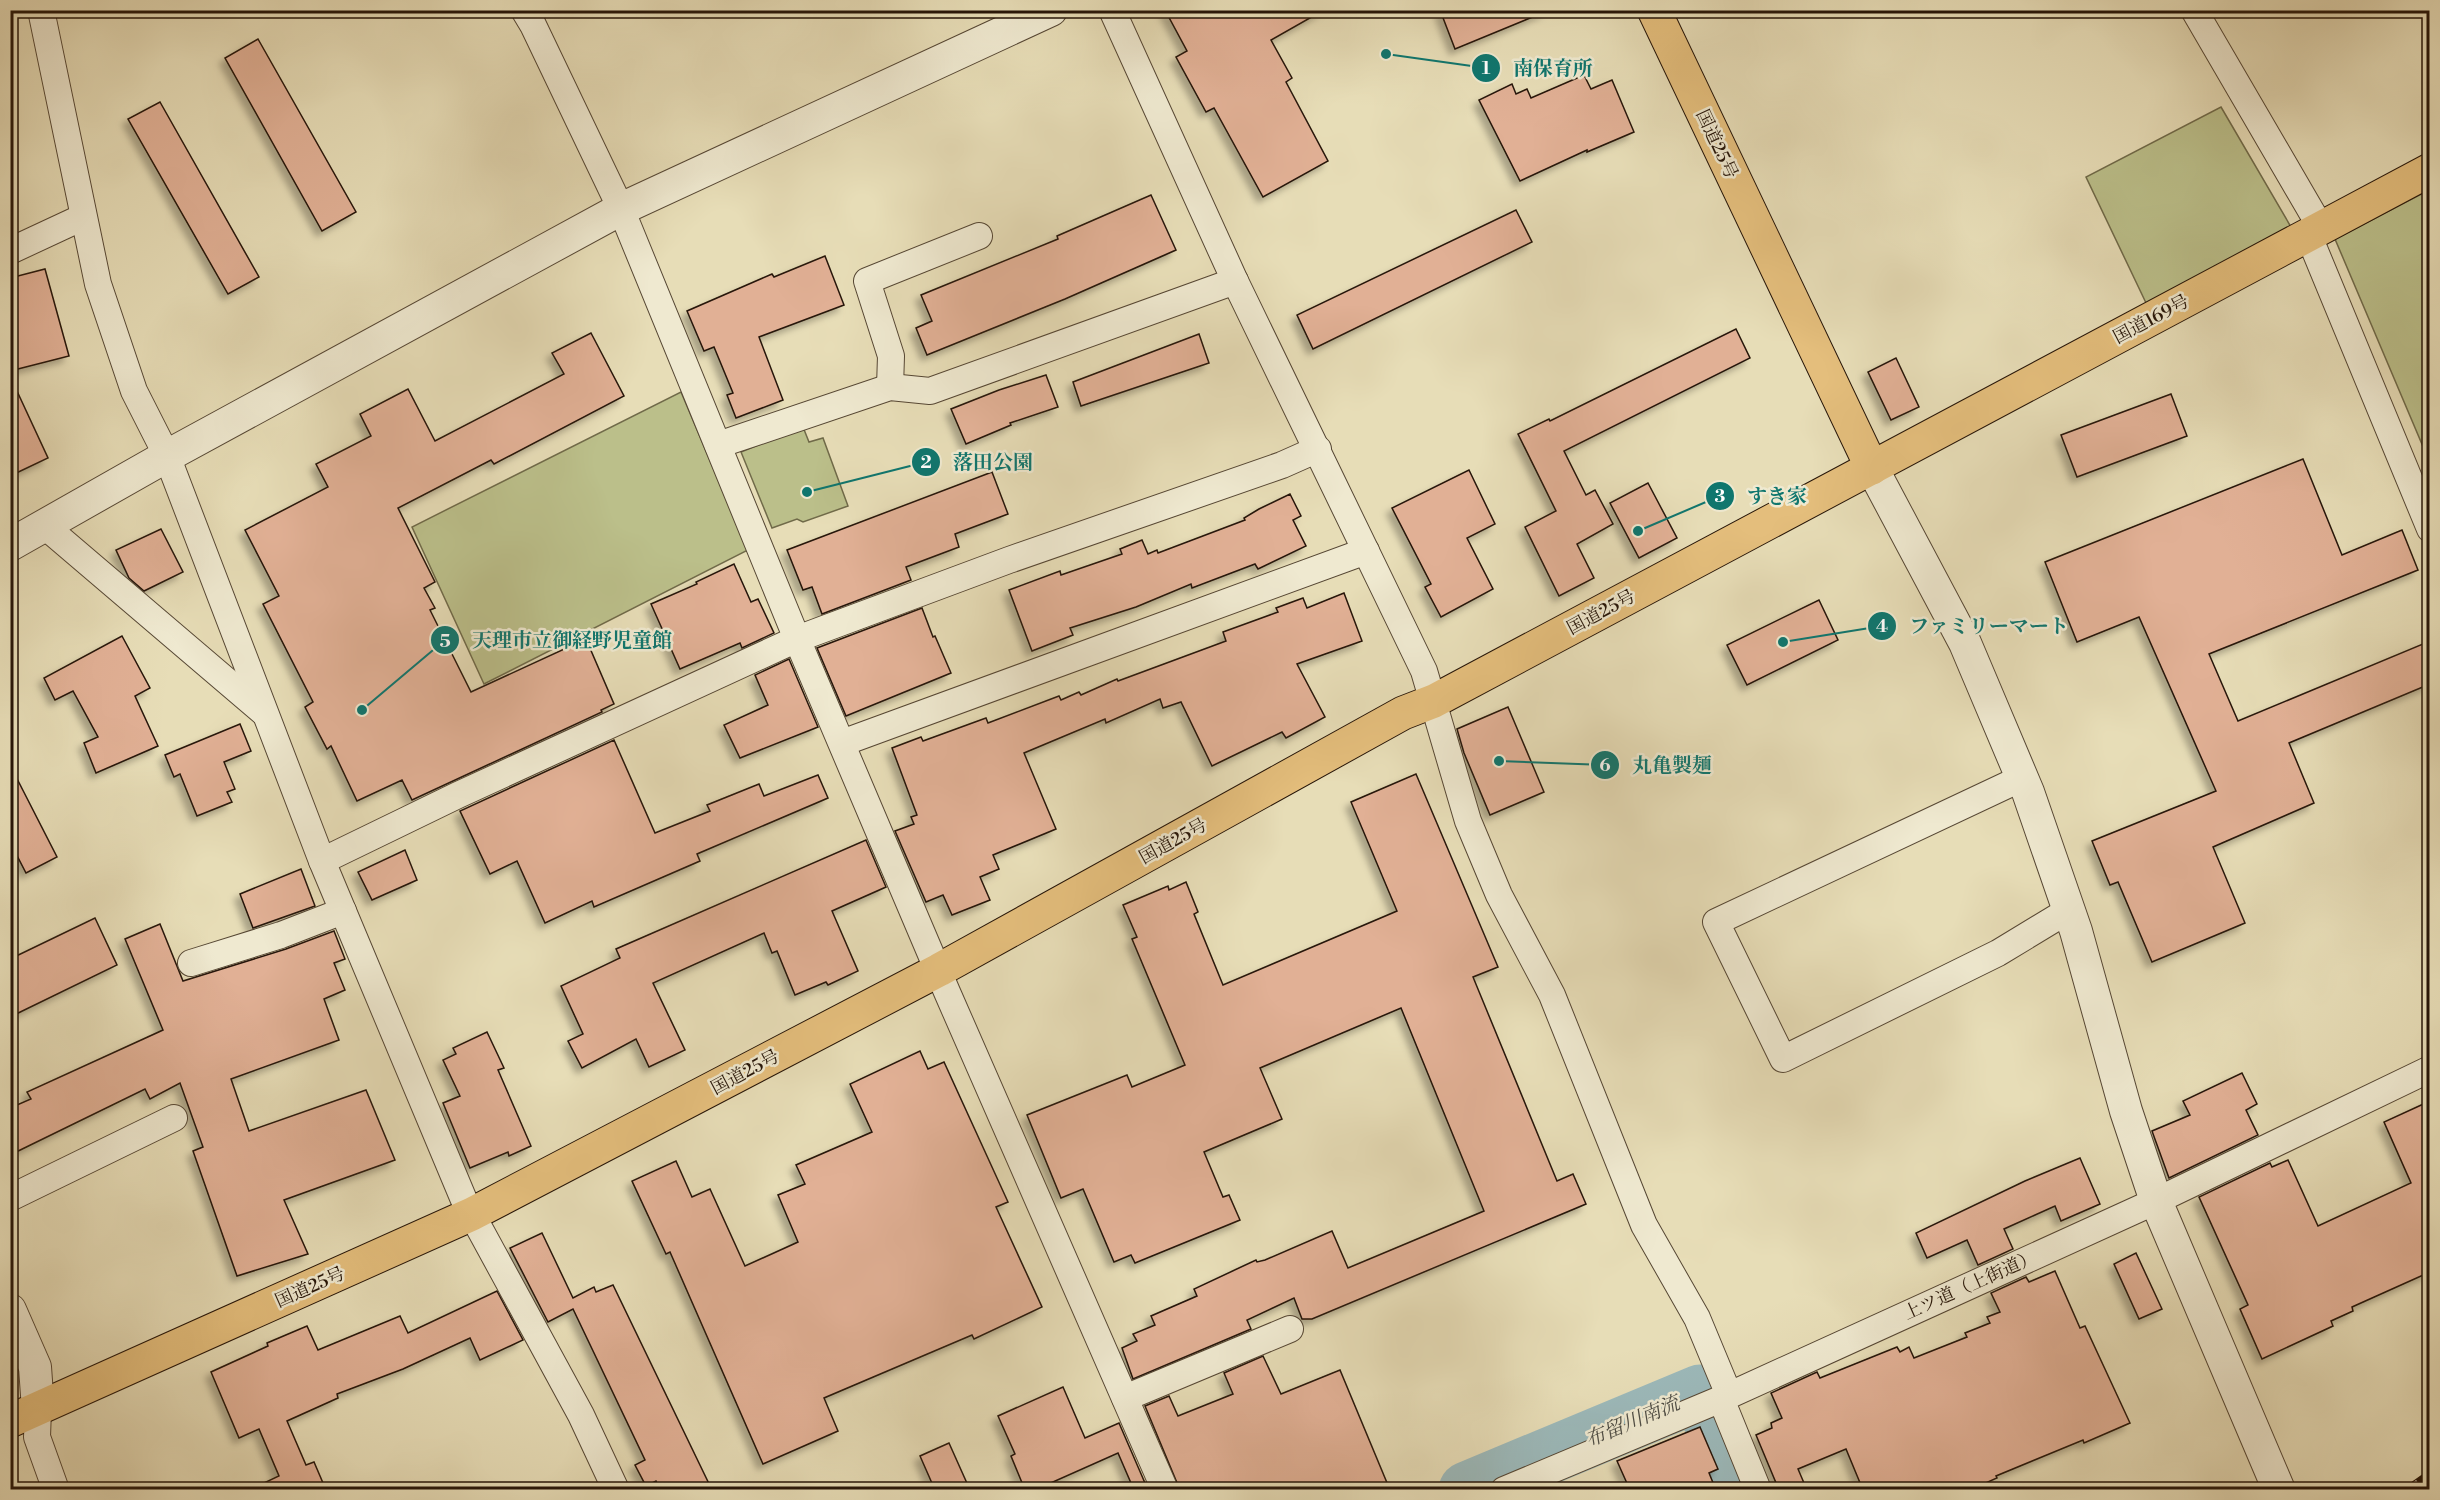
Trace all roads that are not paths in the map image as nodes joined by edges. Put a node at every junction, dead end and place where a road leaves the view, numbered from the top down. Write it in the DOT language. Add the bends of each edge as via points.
graph roads {
  1 [pos="41,10"];
  2 [pos="524,10"];
  3 [pos="1051,10"];
  4 [pos="1112,10"];
  5 [pos="1654,10"];
  6 [pos="2194,10"];
  7 [pos="2430,170"];
  8 [pos="621,209"];
  9 [pos="83,217"];
  10 [pos="2315,231"];
  11 [pos="979,236"];
  12 [pos="10,251"];
  13 [pos="1234,281"];
  14 [pos="890,387"];
  15 [pos="718,445"];
  16 [pos="1318,450"];
  17 [pos="167,456"];
  18 [pos="1872,468"];
  19 [pos="45,526"];
  20 [pos="2430,529"];
  21 [pos="13,538"];
  22 [pos="1366,551"];
  23 [pos="797,639"];
  24 [pos="1434,701"];
  25 [pos="265,714"];
  26 [pos="842,743"];
  27 [pos="2022,778"];
  28 [pos="322,861"];
  29 [pos="2069,910"];
  30 [pos="343,911"];
  31 [pos="191,963"];
  32 [pos="939,970"];
  33 [pos="2430,1069"];
  34 [pos="174,1119"];
  35 [pos="10,1198"];
  36 [pos="2156,1201"];
  37 [pos="472,1214"];
  38 [pos="10,1310"];
  39 [pos="1290,1329"];
  40 [pos="1725,1397"];
  41 [pos="1125,1398"];
  42 [pos="24,1415"];
  43 [pos="56,1490"];
  44 [pos="616,1490"];
  45 [pos="1165,1490"];
  46 [pos="1504,1490"];
  47 [pos="1758,1490"];
  48 [pos="2279,1490"];
  1 -- 9 [label="street"];
  2 -- 8 [label="street"];
  3 -- 8 [label="street"];
  4 -- 13 [label="street"];
  5 -- 18 [label="highway, 国道25号"];
  6 -- 10 [label="street"];
  7 -- 10 [label="highway, 国道169号"];
  8 -- 15 [label="street"];
  8 -- 17 [label="street"];
  9 -- 12 [label="street"];
  9 -- 17 [label="street" via="115,337 134,391"];
  10 -- 18 [label="highway, 国道169号"];
  10 -- 20 [label="street"];
  11 -- 14 [label="street" via="867,281 891,356"];
  13 -- 14 [label="street" via="930,391"];
  13 -- 16 [label="street"];
  14 -- 15 [label="street"];
  15 -- 23 [label="street"];
  16 -- 22 [label="street"];
  16 -- 23 [label="street"];
  17 -- 19 [label="street"];
  17 -- 25 [label="street"];
  18 -- 24 [label="highway, 国道25号"];
  18 -- 27 [label="street" via="1965,643"];
  19 -- 21 [label="street"];
  19 -- 25 [label="street"];
  22 -- 24 [label="street" via="1424,671"];
  22 -- 26 [label="street"];
  23 -- 26 [label="street"];
  23 -- 28 [label="street"];
  24 -- 32 [label="highway, 国道25号" via="1403,713"];
  24 -- 40 [label="street" via="1468,821 1499,895 1552,995 1644,1226 1697,1318"];
  25 -- 28 [label="street"];
  26 -- 32 [label="street"];
  27 -- 29 [label="street"];
  27 -- 29 [label="street" via="1716,922 1783,1059 1998,953"];
  28 -- 30 [label="street"];
  29 -- 36 [label="street"];
  30 -- 31 [label="street"];
  30 -- 37 [label="street"];
  32 -- 37 [label="highway, 国道25号"];
  32 -- 41 [label="street"];
  33 -- 36 [label="street, 上ツ道（上街道）"];
  34 -- 35 [label="street"];
  36 -- 40 [label="street, 上ツ道（上街道）"];
  36 -- 48 [label="street"];
  37 -- 42 [label="highway, 国道25号"];
  37 -- 44 [label="street" via="581,1415"];
  38 -- 42 [label="street" via="35,1367"];
  39 -- 41 [label="street"];
  40 -- 46 [label="street, 上ツ道（上街道）"];
  40 -- 47 [label="street"];
  41 -- 45 [label="street"];
  42 -- 43 [label="street" via="37,1437"];
}
